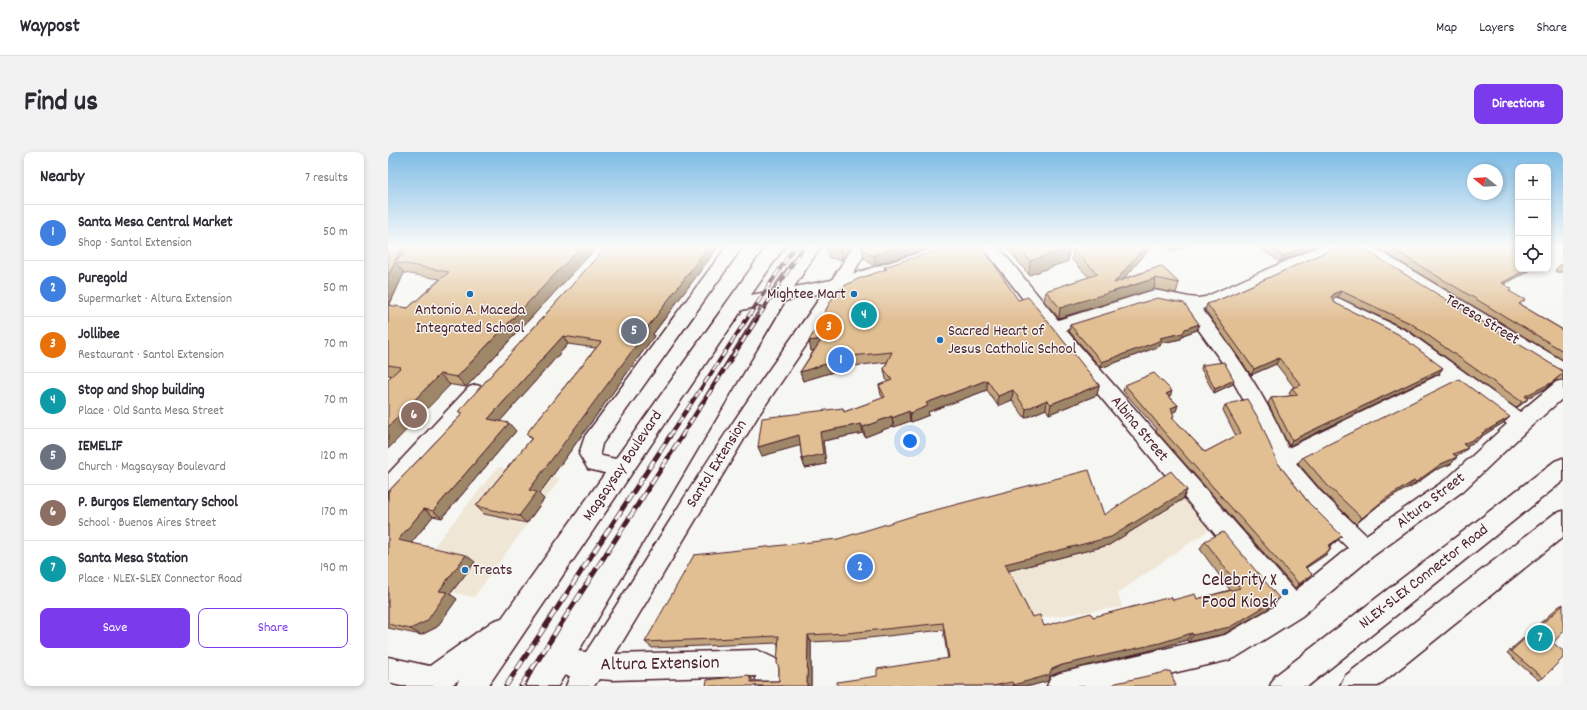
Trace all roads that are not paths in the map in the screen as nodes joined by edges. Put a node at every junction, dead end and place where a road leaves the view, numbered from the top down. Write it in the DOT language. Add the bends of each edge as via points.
graph roads {
  1 [pos="717,271"];
  2 [pos="758,271"];
  3 [pos="795,271"];
  4 [pos="847,271"];
  5 [pos="880,271"];
  6 [pos="1010,271"];
  7 [pos="1277,271"];
  8 [pos="1401,271"];
  9 [pos="839,284"];
  10 [pos="778,297"];
  11 [pos="1189,303"];
  12 [pos="1338,304"];
  13 [pos="734,305"];
  14 [pos="1055,327"];
  15 [pos="1563,370"];
  16 [pos="1456,375"];
  17 [pos="488,379"];
  18 [pos="1563,387"];
  19 [pos="1521,423"];
  20 [pos="1282,460"];
  21 [pos="621,468"];
  22 [pos="1563,468"];
  23 [pos="388,490"];
  24 [pos="1563,522"];
  25 [pos="1365,549"];
  26 [pos="1293,608"];
  27 [pos="517,621"];
  28 [pos="556,662"];
  29 [pos="388,670"];
  30 [pos="585,676"];
  31 [pos="431,683"];
  32 [pos="471,686"];
  33 [pos="541,686"];
  34 [pos="769,686"];
  35 [pos="1060,686"];
  36 [pos="1285,686"];
  37 [pos="1355,686"];
  1 -- 21 [label="street" via="592,442 589,454 595,463"];
  2 -- 13 [label="main road, Magsaysay Boulevard"];
  3 -- 10 [label="main road"];
  4 -- 9 [label="street, Santol Extension"];
  5 -- 9 [label="main road"];
  6 -- 14 [label="street, Albina Street"];
  7 -- 11 [label="street" via="1210,301"];
  8 -- 15 [label="street, Teresa Street"];
  9 -- 10 [label="main road"];
  9 -- 30 [label="street, Santol Extension" via="751,411 634,602"];
  10 -- 13 [label="main road"];
  10 -- 28 [label="main road"];
  11 -- 14 [label="street" via="1154,296"];
  11 -- 20 [label="street" via="1231,361 1269,427"];
  12 -- 16 [label="street" via="1400,335"];
  13 -- 21 [label="main road, Magsaysay Boulevard"];
  14 -- 26 [label="street, Albina Street"];
  16 -- 19 [label="street"];
  16 -- 20 [label="street"];
  17 -- 23 [label="street"];
  18 -- 19 [label="street, Altura Street"];
  19 -- 25 [label="street, Altura Street" via="1455,485"];
  20 -- 25 [label="street" via="1313,499"];
  21 -- 27 [label="main road, Magsaysay Boulevard"];
  22 -- 36 [label="main road, NLEX-SLEX Connector Road"];
  24 -- 37 [label="main road"];
  25 -- 26 [label="street, Altura Street"];
  26 -- 35 [label="street" via="1230,647"];
  27 -- 31 [label="main road"];
  27 -- 32 [label="main road, Magsaysay Boulevard"];
  28 -- 30 [label="street, Altura Extension"];
  28 -- 33 [label="main road"];
  29 -- 31 [label="street"];
  30 -- 34 [label="street, Altura Extension" via="757,663 765,665 770,672"];
}
